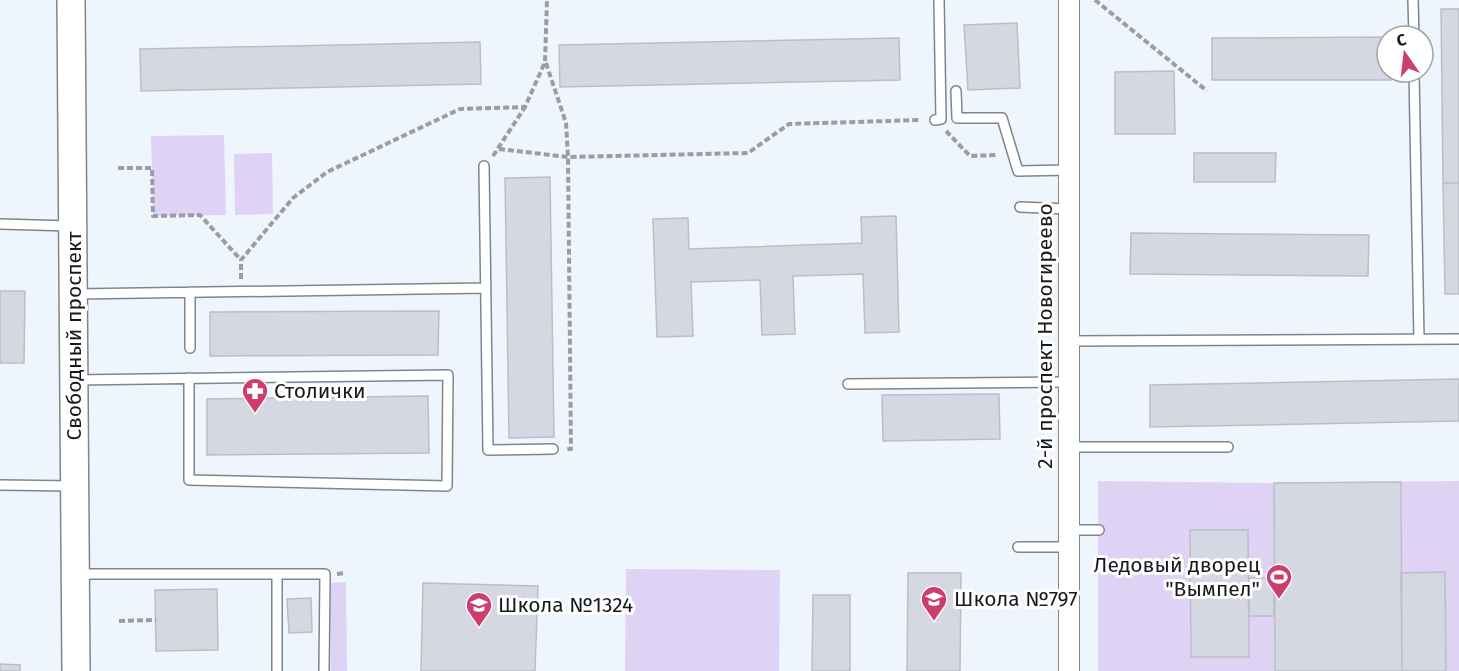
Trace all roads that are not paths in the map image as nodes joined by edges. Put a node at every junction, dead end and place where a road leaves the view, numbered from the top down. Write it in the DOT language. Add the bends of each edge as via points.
graph roads {
  1 [pos="71,0"];
  2 [pos="939,0"];
  3 [pos="1069,0"];
  4 [pos="1413,0"];
  5 [pos="1414,24"];
  6 [pos="1414,84"];
  7 [pos="956,91"];
  8 [pos="935,120"];
  9 [pos="484,166"];
  10 [pos="1069,170"];
  11 [pos="1020,207"];
  12 [pos="1069,209"];
  13 [pos="0,224"];
  14 [pos="73,226"];
  15 [pos="486,288"];
  16 [pos="190,292"];
  17 [pos="73,294"];
  18 [pos="1419,339"];
  19 [pos="1459,339"];
  20 [pos="1069,341"];
  21 [pos="190,348"];
  22 [pos="189,378"];
  23 [pos="74,380"];
  24 [pos="1069,382"];
  25 [pos="848,384"];
  26 [pos="1069,447"];
  27 [pos="1228,447"];
  28 [pos="553,449"];
  29 [pos="0,485"];
  30 [pos="75,486"];
  31 [pos="1099,530"];
  32 [pos="1069,538"];
  33 [pos="1018,547"];
  34 [pos="76,574"];
  35 [pos="277,574"];
  36 [pos="76,671"];
  37 [pos="277,671"];
  38 [pos="324,671"];
  39 [pos="1069,671"];
  1 -- 14 [label="main road, Свободный проспект"];
  2 -- 8 [label="lane" via="941,119"];
  3 -- 10 [label="street, 2-й проспект Новогиреево"];
  4 -- 5 [label="lane"];
  6 -- 18 [label="lane"];
  7 -- 10 [label="lane" via="957,118 1002,118 1018,171"];
  9 -- 15 [label="lane"];
  10 -- 12 [label="street, 2-й проспект Новогиреево"];
  11 -- 12 [label="lane"];
  12 -- 20 [label="street, 2-й проспект Новогиреево"];
  13 -- 14 [label="lane"];
  14 -- 17 [label="main road, Свободный проспект"];
  15 -- 16 [label="lane"];
  15 -- 28 [label="lane" via="488,450"];
  16 -- 17 [label="lane"];
  16 -- 21 [label="lane"];
  17 -- 23 [label="main road, Свободный проспект"];
  18 -- 19 [label="lane"];
  18 -- 20 [label="lane"];
  20 -- 24 [label="street, 2-й проспект Новогиреево"];
  22 -- 22 [label="lane" via="448,375 447,486 189,480"];
  22 -- 23 [label="lane"];
  23 -- 30 [label="main road, Свободный проспект"];
  24 -- 25 [label="lane"];
  24 -- 26 [label="street, 2-й проспект Новогиреево"];
  26 -- 27 [label="lane"];
  26 -- 32 [label="street, 2-й проспект Новогиреево"];
  29 -- 30 [label="lane"];
  30 -- 34 [label="main road, Свободный проспект"];
  31 -- 32 [label="lane"];
  32 -- 33 [label="lane"];
  32 -- 39 [label="street, 2-й проспект Новогиреево"];
  34 -- 35 [label="lane"];
  34 -- 36 [label="main road, Свободный проспект"];
  35 -- 37 [label="lane"];
  35 -- 38 [label="lane" via="325,574"];
}
